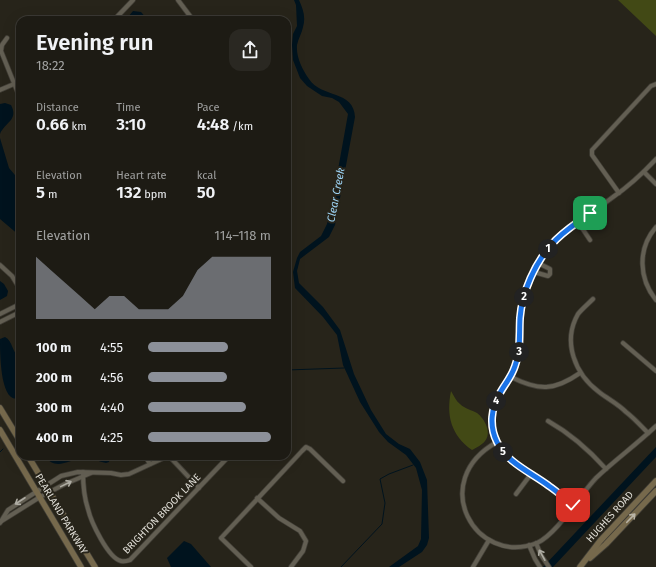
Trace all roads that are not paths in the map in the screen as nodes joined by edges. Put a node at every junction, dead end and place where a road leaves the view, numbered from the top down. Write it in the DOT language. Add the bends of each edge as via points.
graph roads {
  1 [pos="133,0"];
  2 [pos="178,0"];
  3 [pos="118,16"];
  4 [pos="190,16"];
  5 [pos="7,38"];
  6 [pos="14,84"];
  7 [pos="656,84"];
  8 [pos="16,89"];
  9 [pos="0,90"];
  10 [pos="656,159"];
  11 [pos="644,172"];
  12 [pos="656,184"];
  13 [pos="620,193"];
  14 [pos="578,222"];
  15 [pos="656,227"];
  16 [pos="590,240"];
  17 [pos="538,263"];
  18 [pos="0,265"];
  19 [pos="534,272"];
  20 [pos="16,282"];
  21 [pos="593,299"];
  22 [pos="656,300"];
  23 [pos="16,306"];
  24 [pos="0,314"];
  25 [pos="16,314"];
  26 [pos="0,322"];
  27 [pos="623,343"];
  28 [pos="656,370"];
  29 [pos="580,373"];
  30 [pos="511,377"];
  31 [pos="0,408"];
  32 [pos="548,421"];
  33 [pos="656,426"];
  34 [pos="0,430"];
  35 [pos="648,433"];
  36 [pos="16,435"];
  37 [pos="497,442"];
  38 [pos="16,457"];
  39 [pos="18,460"];
  40 [pos="30,460"];
  41 [pos="148,460"];
  42 [pos="159,460"];
  43 [pos="172,460"];
  44 [pos="226,460"];
  45 [pos="150,464"];
  46 [pos="606,469"];
  47 [pos="83,474"];
  48 [pos="531,474"];
  49 [pos="656,480"];
  50 [pos="343,481"];
  51 [pos="46,486"];
  52 [pos="199,488"];
  53 [pos="36,491"];
  54 [pos="656,491"];
  55 [pos="50,492"];
  56 [pos="516,494"];
  57 [pos="40,497"];
  58 [pos="257,498"];
  59 [pos="573,505"];
  60 [pos="0,523"];
  61 [pos="489,540"];
  62 [pos="536,543"];
  63 [pos="529,545"];
  64 [pos="81,567"];
  65 [pos="94,567"];
  66 [pos="251,567"];
  67 [pos="291,567"];
  68 [pos="473,567"];
  69 [pos="540,567"];
  70 [pos="549,567"];
  71 [pos="580,567"];
  1 -- 3 [label="street"];
  2 -- 4 [label="street"];
  5 -- 6 [label="street" via="1,51"];
  6 -- 8 [label="street"];
  6 -- 9 [label="street"];
  7 -- 13 [label="street" via="651,86 592,150 592,155"];
  10 -- 11 [label="street"];
  11 -- 12 [label="street"];
  11 -- 13 [label="street"];
  13 -- 14 [label="street"];
  14 -- 16 [label="street"];
  14 -- 17 [label="street" via="552,244"];
  15 -- 22 [label="street" via="646,241 642,257 644,277 649,291"];
  17 -- 19 [label="street"];
  17 -- 19 [label="street" via="548,267 550,274 545,276"];
  18 -- 20 [label="street"];
  19 -- 30 [label="street" via="521,307 519,355"];
  21 -- 29 [label="street" via="579,313 571,333 573,359"];
  23 -- 24 [label="street"];
  25 -- 26 [label="street"];
  27 -- 28 [label="street"];
  29 -- 30 [label="street" via="566,383 551,387 525,384"];
  29 -- 35 [label="street" via="598,392 626,412"];
  30 -- 37 [label="street" via="499,394 493,409 492,430"];
  31 -- 36 [label="main road"];
  32 -- 46 [label="street" via="589,450"];
  33 -- 35 [label="street"];
  34 -- 38 [label="main road, PEARLAND PARKWAY"];
  35 -- 46 [label="street"];
  37 -- 48 [label="street" via="505,455"];
  37 -- 61 [label="street" via="482,452 471,465 462,490 468,518 478,533"];
  39 -- 53 [label="main road, PEARLAND PARKWAY"];
  40 -- 51 [label="main road, PEARLAND PARKWAY"];
  41 -- 45 [label="street"];
  42 -- 45 [label="street"];
  43 -- 52 [label="street"];
  44 -- 52 [label="street, BRIGHTON BROOK LANE"];
  45 -- 47 [label="street" via="129,474"];
  46 -- 59 [label="street"];
  47 -- 51 [label="street" via="61,476"];
  47 -- 52 [label="street, BRIGHTON BROOK LANE" via="85,499 94,527 115,558 126,562"];
  55 -- 47 [label="street, one-way"];
  48 -- 56 [label="street"];
  48 -- 59 [label="street"];
  49 -- 71 [label="main road, HUGHES ROAD" via="600,540"];
  50 -- 58 [label="street" via="306,447"];
  51 -- 53 [label="street"];
  51 -- 55 [label="main road, PEARLAND PARKWAY"];
  53 -- 57 [label="main road, PEARLAND PARKWAY"];
  53 -- 60 [label="street, one-way" via="8,510"];
  71 -- 54 [label="main road, HUGHES ROAD, one-way" via="606,544"];
  55 -- 57 [label="street"];
  55 -- 65 [label="main road, PEARLAND PARKWAY"];
  57 -- 60 [label="street"];
  57 -- 64 [label="main road, PEARLAND PARKWAY"];
  58 -- 66 [label="street" via="221,538"];
  58 -- 67 [label="street" via="279,518 300,531 306,541 303,551"];
  59 -- 62 [label="street" via="553,530"];
  61 -- 63 [label="street" via="509,547"];
  61 -- 68 [label="street"];
  62 -- 63 [label="street"];
  70 -- 62 [label="street, one-way"];
  63 -- 69 [label="street"];
}
